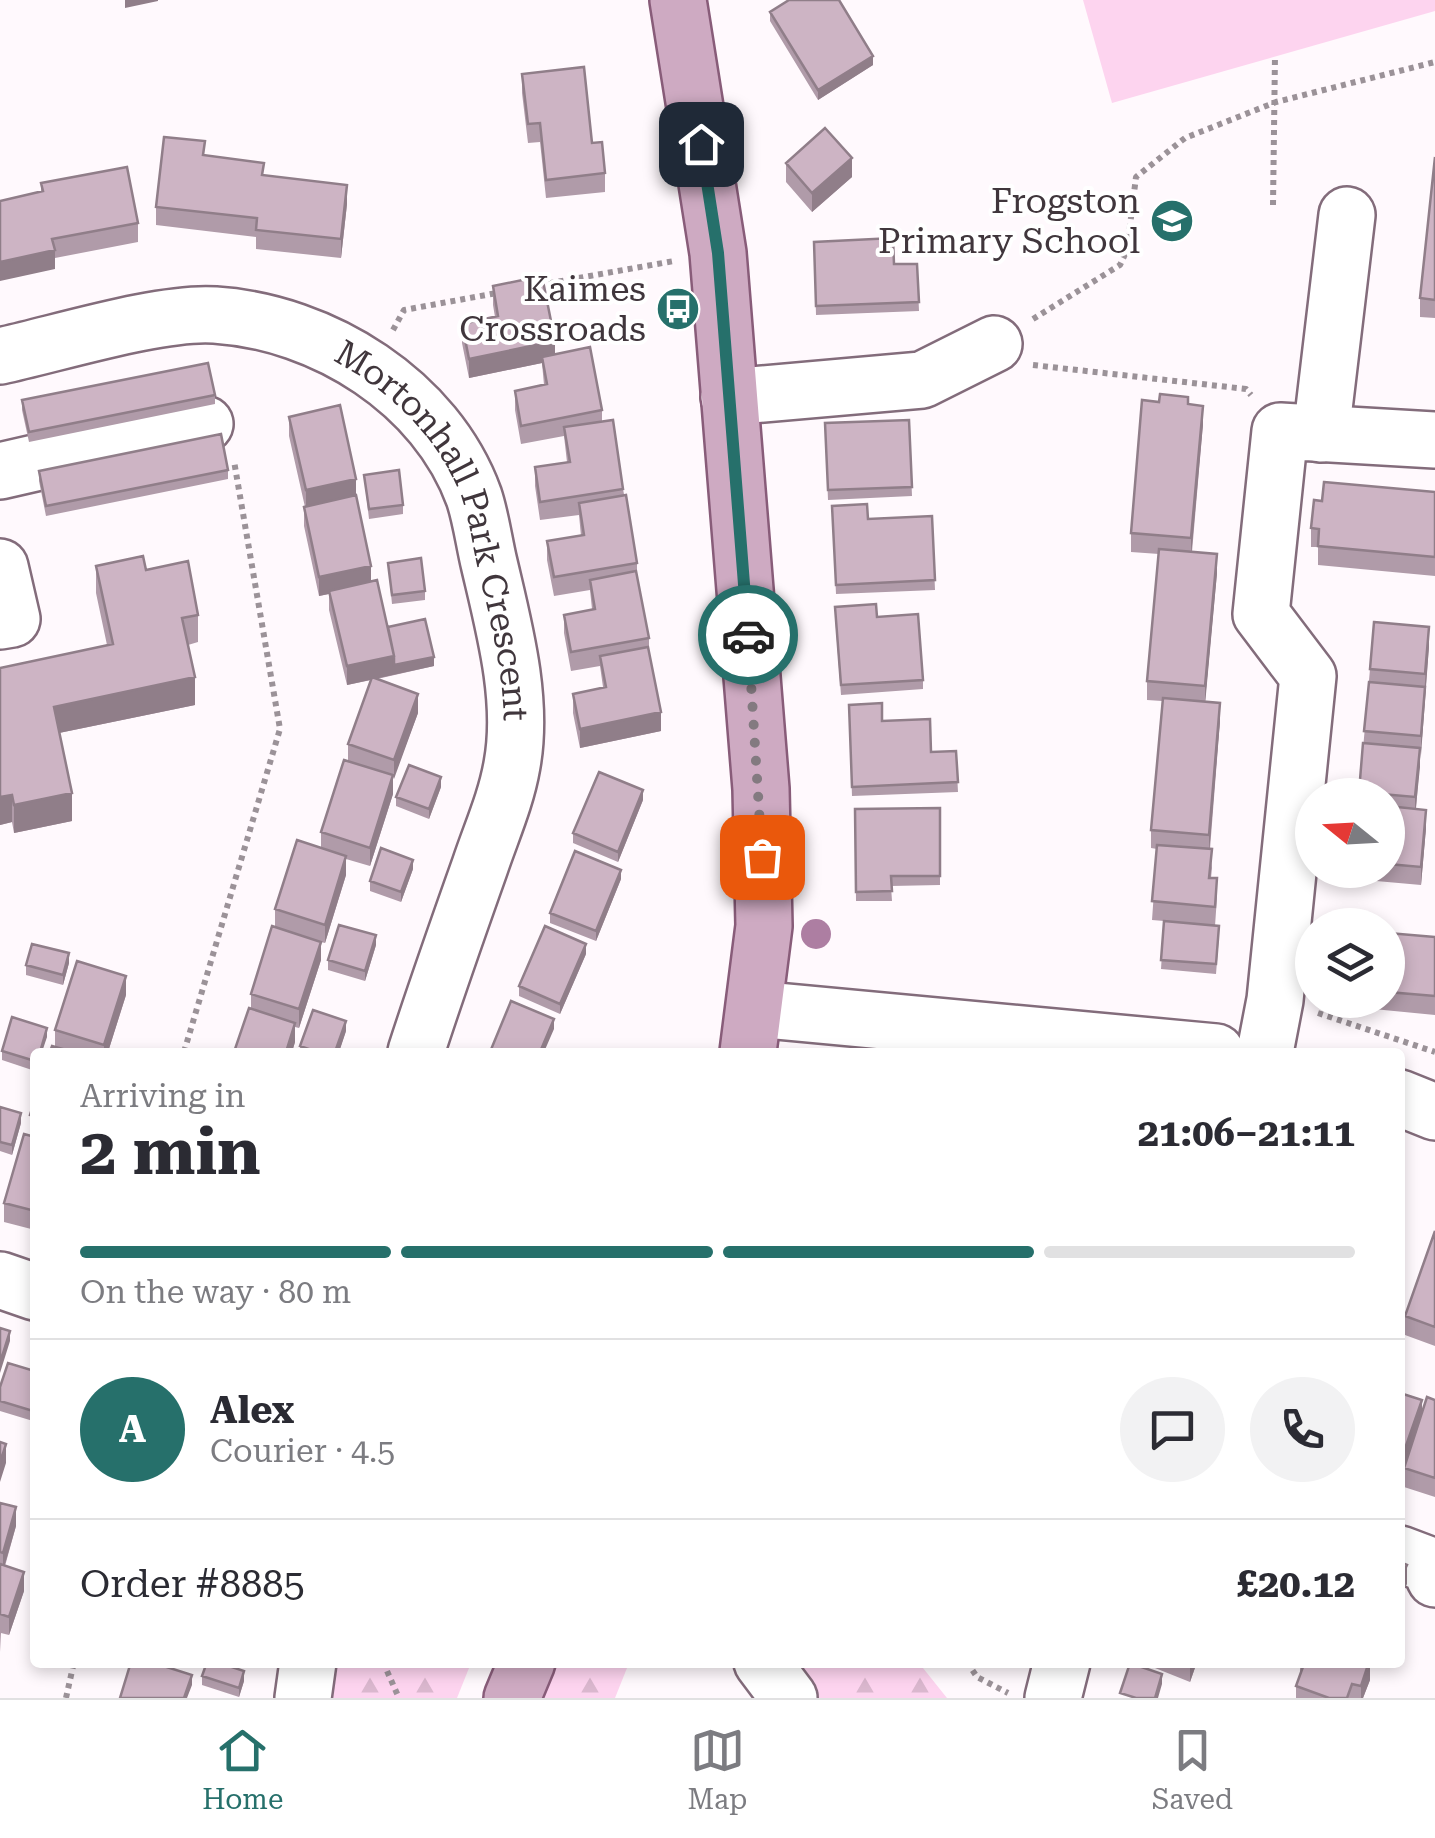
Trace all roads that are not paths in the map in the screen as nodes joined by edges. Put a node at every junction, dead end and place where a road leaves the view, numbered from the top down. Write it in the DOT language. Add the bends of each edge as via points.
graph roads {
  1 [pos="678,0"];
  2 [pos="1347,214"];
  3 [pos="981,351"];
  4 [pos="0,356"];
  5 [pos="729,397"];
  6 [pos="1301,433"];
  7 [pos="218,435"];
  8 [pos="1435,440"];
  9 [pos="0,471"];
  10 [pos="0,567"];
  11 [pos="0,622"];
  12 [pos="752,1031"];
  13 [pos="855,1036"];
  14 [pos="417,1048"];
  15 [pos="1126,1048"];
  16 [pos="1266,1048"];
  17 [pos="1405,1100"];
  18 [pos="1435,1112"];
  19 [pos="0,1280"];
  20 [pos="30,1290"];
  21 [pos="1405,1556"];
  22 [pos="1435,1579"];
  23 [pos="307,1668"];
  24 [pos="524,1668"];
  25 [pos="766,1668"];
  26 [pos="1060,1668"];
  27 [pos="303,1698"];
  28 [pos="512,1698"];
  29 [pos="789,1698"];
  30 [pos="1053,1698"];
  1 -- 5 [label="main road" via="718,253"];
  2 -- 6 [label="street"];
  3 -- 5 [label="street" via="922,380"];
  4 -- 14 [label="street, Mortonhall Park Crescent" via="174,318 213,314 269,323 321,340 369,370 448,447 474,497 513,688 514,741 507,788"];
  5 -- 12 [label="main road" via="760,788 764,926"];
  6 -- 8 [label="street"];
  6 -- 16 [label="street" via="1261,614 1308,676"];
  7 -- 9 [label="street"];
  10 -- 11 [label="street" via="12,619"];
  12 -- 13 [label="street"];
  13 -- 15 [label="street"];
  17 -- 18 [label="street"];
  19 -- 20 [label="street"];
  21 -- 22 [label="street" via="1429,1565"];
  23 -- 27 [label="street"];
  24 -- 28 [label="main road"];
  25 -- 29 [label="street"];
  26 -- 30 [label="street"];
}
